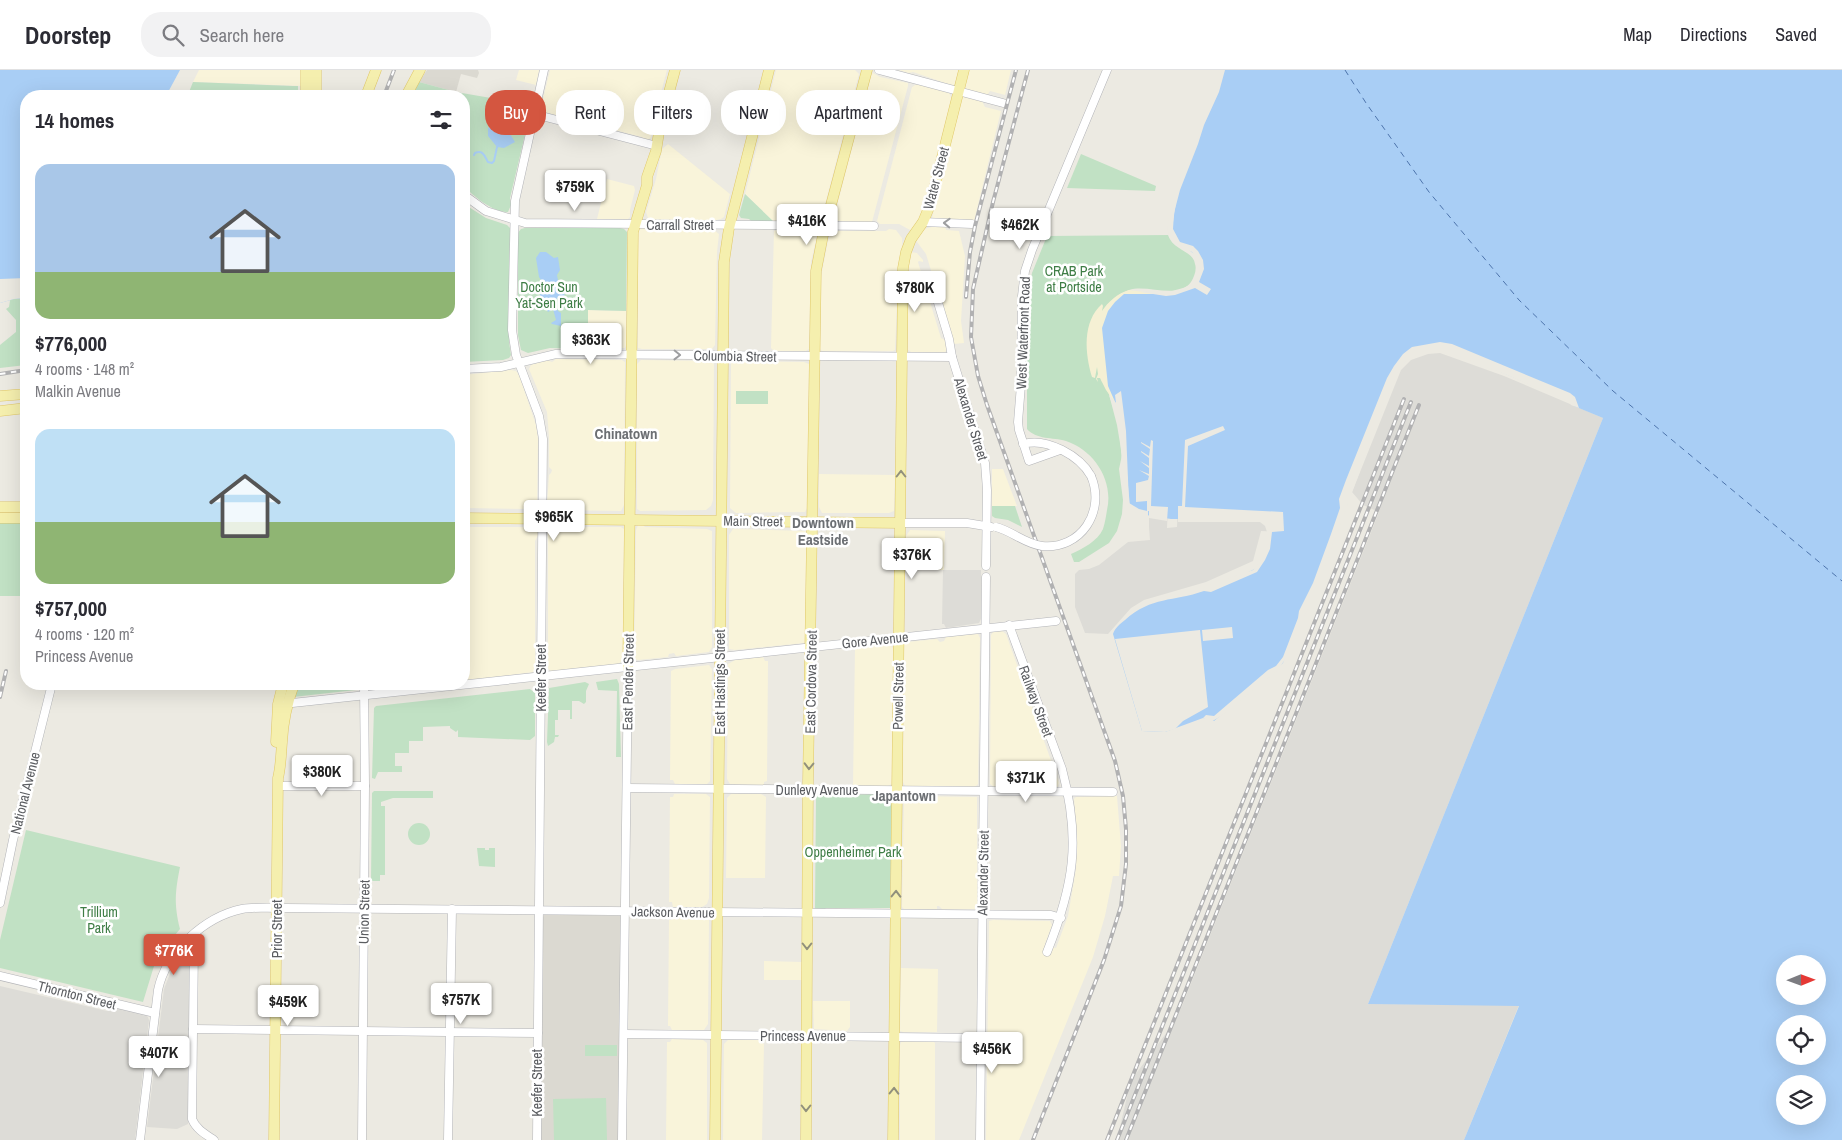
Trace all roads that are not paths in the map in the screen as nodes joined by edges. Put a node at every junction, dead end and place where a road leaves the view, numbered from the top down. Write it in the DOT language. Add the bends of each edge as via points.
graph roads {
  1 [pos="306,70"];
  2 [pos="316,70"];
  3 [pos="376,70"];
  4 [pos="420,70"];
  5 [pos="544,70"];
  6 [pos="676,70"];
  7 [pos="769,70"];
  8 [pos="867,70"];
  9 [pos="879,70"];
  10 [pos="964,70"];
  11 [pos="1107,70"];
  12 [pos="306,90"];
  13 [pos="316,90"];
  14 [pos="368,90"];
  15 [pos="409,90"];
  16 [pos="539,90"];
  17 [pos="958,92"];
  18 [pos="1003,103"];
  19 [pos="546,117"];
  20 [pos="529,135"];
  21 [pos="656,149"];
  22 [pos="470,199"];
  23 [pos="514,221"];
  24 [pos="923,222"];
  25 [pos="634,224"];
  26 [pos="972,224"];
  27 [pos="730,225"];
  28 [pos="826,226"];
  29 [pos="874,226"];
  30 [pos="906,252"];
  31 [pos="930,276"];
  32 [pos="631,355"];
  33 [pos="723,356"];
  34 [pos="814,357"];
  35 [pos="952,357"];
  36 [pos="902,358"];
  37 [pos="520,363"];
  38 [pos="470,369"];
  39 [pos="20,394"];
  40 [pos="0,396"];
  41 [pos="20,409"];
  42 [pos="0,411"];
  43 [pos="1023,444"];
  44 [pos="1060,450"];
  45 [pos="0,507"];
  46 [pos="20,507"];
  47 [pos="0,518"];
  48 [pos="20,518"];
  49 [pos="470,518"];
  50 [pos="542,518"];
  51 [pos="630,519"];
  52 [pos="721,520"];
  53 [pos="813,522"];
  54 [pos="900,523"];
  55 [pos="986,526"];
  56 [pos="986,566"];
  57 [pos="986,577"];
  58 [pos="1056,621"];
  59 [pos="1009,625"];
  60 [pos="986,628"];
  61 [pos="899,637"];
  62 [pos="812,647"];
  63 [pos="720,657"];
  64 [pos="628,668"];
  65 [pos="541,678"];
  66 [pos="470,684"];
  67 [pos="50,690"];
  68 [pos="283,690"];
  69 [pos="290,690"];
  70 [pos="364,690"];
  71 [pos="416,690"];
  72 [pos="365,697"];
  73 [pos="282,704"];
  74 [pos="278,782"];
  75 [pos="365,786"];
  76 [pos="627,788"];
  77 [pos="719,789"];
  78 [pos="808,790"];
  79 [pos="897,791"];
  80 [pos="984,791"];
  81 [pos="1067,792"];
  82 [pos="1113,792"];
  83 [pos="0,903"];
  84 [pos="279,908"];
  85 [pos="364,908"];
  86 [pos="452,909"];
  87 [pos="539,910"];
  88 [pos="626,911"];
  89 [pos="718,912"];
  90 [pos="807,914"];
  91 [pos="896,914"];
  92 [pos="983,915"];
  93 [pos="1061,918"];
  94 [pos="192,936"];
  95 [pos="1047,952"];
  96 [pos="0,976"];
  97 [pos="155,1013"];
  98 [pos="193,1030"];
  99 [pos="276,1030"];
  100 [pos="363,1031"];
  101 [pos="450,1032"];
  102 [pos="538,1032"];
  103 [pos="624,1034"];
  104 [pos="716,1035"];
  105 [pos="806,1036"];
  106 [pos="894,1037"];
  107 [pos="981,1038"];
  108 [pos="140,1140"];
  109 [pos="214,1140"];
  110 [pos="274,1140"];
  111 [pos="362,1140"];
  112 [pos="448,1140"];
  113 [pos="537,1140"];
  114 [pos="622,1140"];
  115 [pos="715,1140"];
  116 [pos="806,1140"];
  117 [pos="893,1140"];
  118 [pos="980,1140"];
  1 -- 12 [label="main road"];
  2 -- 13 [label="main road"];
  3 -- 14 [label="main road"];
  4 -- 15 [label="main road"];
  5 -- 16 [label="street, Keefer Street"];
  6 -- 21 [label="main road, East Pender Street"];
  7 -- 27 [label="main road, East Hastings Street"];
  8 -- 28 [label="main road, East Cordova Street"];
  9 -- 17 [label="street"];
  10 -- 17 [label="main road, Water Street"];
  11 -- 43 [label="street, West Waterfront Road" via="1025,271 1018,422"];
  17 -- 18 [label="street"];
  17 -- 24 [label="main road, Water Street"];
  19 -- 21 [label="street"];
  20 -- 23 [label="street, Keefer Street"];
  21 -- 25 [label="main road, East Pender Street"];
  22 -- 23 [label="street, Carrall Street" via="486,211"];
  23 -- 25 [label="street, Carrall Street"];
  23 -- 37 [label="street, Keefer Street" via="512,330"];
  26 -- 24 [label="street, one-way"];
  24 -- 30 [label="main road, Water Street" via="910,239"];
  25 -- 27 [label="street, Carrall Street"];
  25 -- 32 [label="main road, East Pender Street"];
  27 -- 28 [label="street, Carrall Street"];
  27 -- 33 [label="main road, East Hastings Street" via="724,262"];
  28 -- 29 [label="street, Carrall Street"];
  28 -- 34 [label="main road, East Cordova Street" via="816,267"];
  30 -- 36 [label="main road, Powell Street"];
  31 -- 35 [label="street, Alexander Street"];
  32 -- 33 [label="street, Columbia Street, one-way"];
  32 -- 37 [label="street, Columbia Street" via="550,354"];
  32 -- 51 [label="main road, East Pender Street"];
  33 -- 34 [label="street, Columbia Street"];
  33 -- 52 [label="main road, East Hastings Street"];
  34 -- 36 [label="street, Columbia Street"];
  34 -- 53 [label="main road, East Cordova Street"];
  35 -- 36 [label="street, Columbia Street"];
  35 -- 55 [label="street, Alexander Street" via="985,463"];
  54 -- 36 [label="main road, Powell Street, one-way"];
  37 -- 38 [label="street, Columbia Street"];
  37 -- 50 [label="street, Keefer Street" via="542,430"];
  39 -- 40 [label="main road"];
  41 -- 42 [label="main road"];
  43 -- 44 [label="street, Main Street" via="1040,444"];
  43 -- 44 [label="street, West Waterfront Road" via="1029,461"];
  44 -- 55 [label="street, Main Street, bridge" via="1080,461 1091,476 1096,495 1094,513 1086,528 1071,540 1057,545 1039,545"];
  45 -- 46 [label="main road"];
  47 -- 48 [label="main road"];
  49 -- 50 [label="main road, Main Street"];
  50 -- 51 [label="main road, Main Street"];
  50 -- 65 [label="street, Keefer Street"];
  51 -- 52 [label="main road, Main Street"];
  51 -- 64 [label="main road, East Pender Street"];
  52 -- 53 [label="main road, Main Street"];
  52 -- 63 [label="main road, East Hastings Street"];
  53 -- 54 [label="main road, Main Street"];
  53 -- 62 [label="main road, East Cordova Street"];
  54 -- 55 [label="street, Main Street"];
  54 -- 61 [label="main road, Powell Street"];
  55 -- 56 [label="street, Alexander Street"];
  57 -- 60 [label="street, Alexander Street"];
  58 -- 59 [label="street, Gore Avenue"];
  59 -- 60 [label="street, Gore Avenue"];
  59 -- 81 [label="street, Railway Street" via="1062,769"];
  60 -- 61 [label="street, Gore Avenue"];
  60 -- 80 [label="street, Alexander Street"];
  61 -- 62 [label="street, Gore Avenue"];
  61 -- 79 [label="main road, Powell Street"];
  62 -- 63 [label="street, Gore Avenue"];
  62 -- 78 [label="main road, East Cordova Street, one-way"];
  63 -- 64 [label="street, Gore Avenue"];
  63 -- 77 [label="main road, East Hastings Street"];
  64 -- 65 [label="street, Gore Avenue"];
  64 -- 76 [label="street, East Pender Street"];
  65 -- 66 [label="street, Gore Avenue"];
  65 -- 87 [label="street, Keefer Street"];
  67 -- 83 [label="street, National Avenue"];
  68 -- 73 [label="main road"];
  69 -- 73 [label="main road"];
  70 -- 72 [label="street, Union Street"];
  71 -- 72 [label="street, Gore Avenue"];
  72 -- 73 [label="street, Gore Avenue"];
  72 -- 75 [label="street, Union Street"];
  73 -- 74 [label="main road, Prior Street"];
  74 -- 75 [label="street"];
  74 -- 84 [label="main road, Prior Street"];
  75 -- 85 [label="street, Union Street"];
  76 -- 77 [label="street, Dunlevy Avenue"];
  76 -- 88 [label="street, East Pender Street"];
  77 -- 78 [label="street, Dunlevy Avenue"];
  77 -- 89 [label="main road, East Hastings Street"];
  78 -- 79 [label="street, Dunlevy Avenue"];
  78 -- 90 [label="main road, East Cordova Street"];
  79 -- 80 [label="street, Dunlevy Avenue"];
  91 -- 79 [label="main road, Powell Street, one-way"];
  80 -- 81 [label="street, Dunlevy Avenue"];
  80 -- 92 [label="street, Alexander Street"];
  81 -- 82 [label="street, Dunlevy Avenue"];
  81 -- 93 [label="street, Railway Street" via="1073,857"];
  84 -- 85 [label="street, Jackson Avenue"];
  84 -- 94 [label="street, Jackson Avenue" via="248,908 234,912"];
  84 -- 99 [label="main road, Prior Street"];
  85 -- 86 [label="street, Jackson Avenue"];
  85 -- 100 [label="street, Union Street"];
  86 -- 87 [label="street, Jackson Avenue"];
  86 -- 101 [label="street"];
  87 -- 88 [label="street, Jackson Avenue"];
  87 -- 102 [label="street, Keefer Street"];
  88 -- 89 [label="street, Jackson Avenue"];
  88 -- 103 [label="street, East Pender Street"];
  89 -- 90 [label="street, Jackson Avenue"];
  89 -- 104 [label="main road, East Hastings Street"];
  90 -- 91 [label="street, Jackson Avenue"];
  90 -- 105 [label="main road, East Cordova Street, one-way"];
  91 -- 92 [label="street, Jackson Avenue"];
  91 -- 106 [label="main road, Powell Street"];
  92 -- 93 [label="street, Jackson Avenue" via="1051,915"];
  92 -- 107 [label="street, Alexander Street"];
  93 -- 95 [label="street, Railway Street"];
  94 -- 97 [label="street, Jackson Avenue" via="166,967 159,985"];
  94 -- 98 [label="street"];
  96 -- 97 [label="street, Thornton Street"];
  97 -- 108 [label="street, Jackson Avenue"];
  98 -- 99 [label="street"];
  98 -- 109 [label="street" via="194,1124"];
  99 -- 100 [label="street"];
  99 -- 110 [label="main road, Prior Street"];
  100 -- 101 [label="street"];
  100 -- 111 [label="street, Union Street"];
  101 -- 102 [label="street"];
  101 -- 112 [label="street"];
  102 -- 113 [label="street, Keefer Street"];
  103 -- 104 [label="street, Princess Avenue"];
  103 -- 114 [label="street, East Pender Street"];
  104 -- 105 [label="street, Princess Avenue"];
  104 -- 115 [label="main road, East Hastings Street"];
  105 -- 106 [label="street, Princess Avenue"];
  105 -- 116 [label="main road, East Cordova Street, one-way"];
  106 -- 107 [label="street, Princess Avenue"];
  117 -- 106 [label="main road, Powell Street, one-way"];
  107 -- 118 [label="street, Alexander Street"];
}
